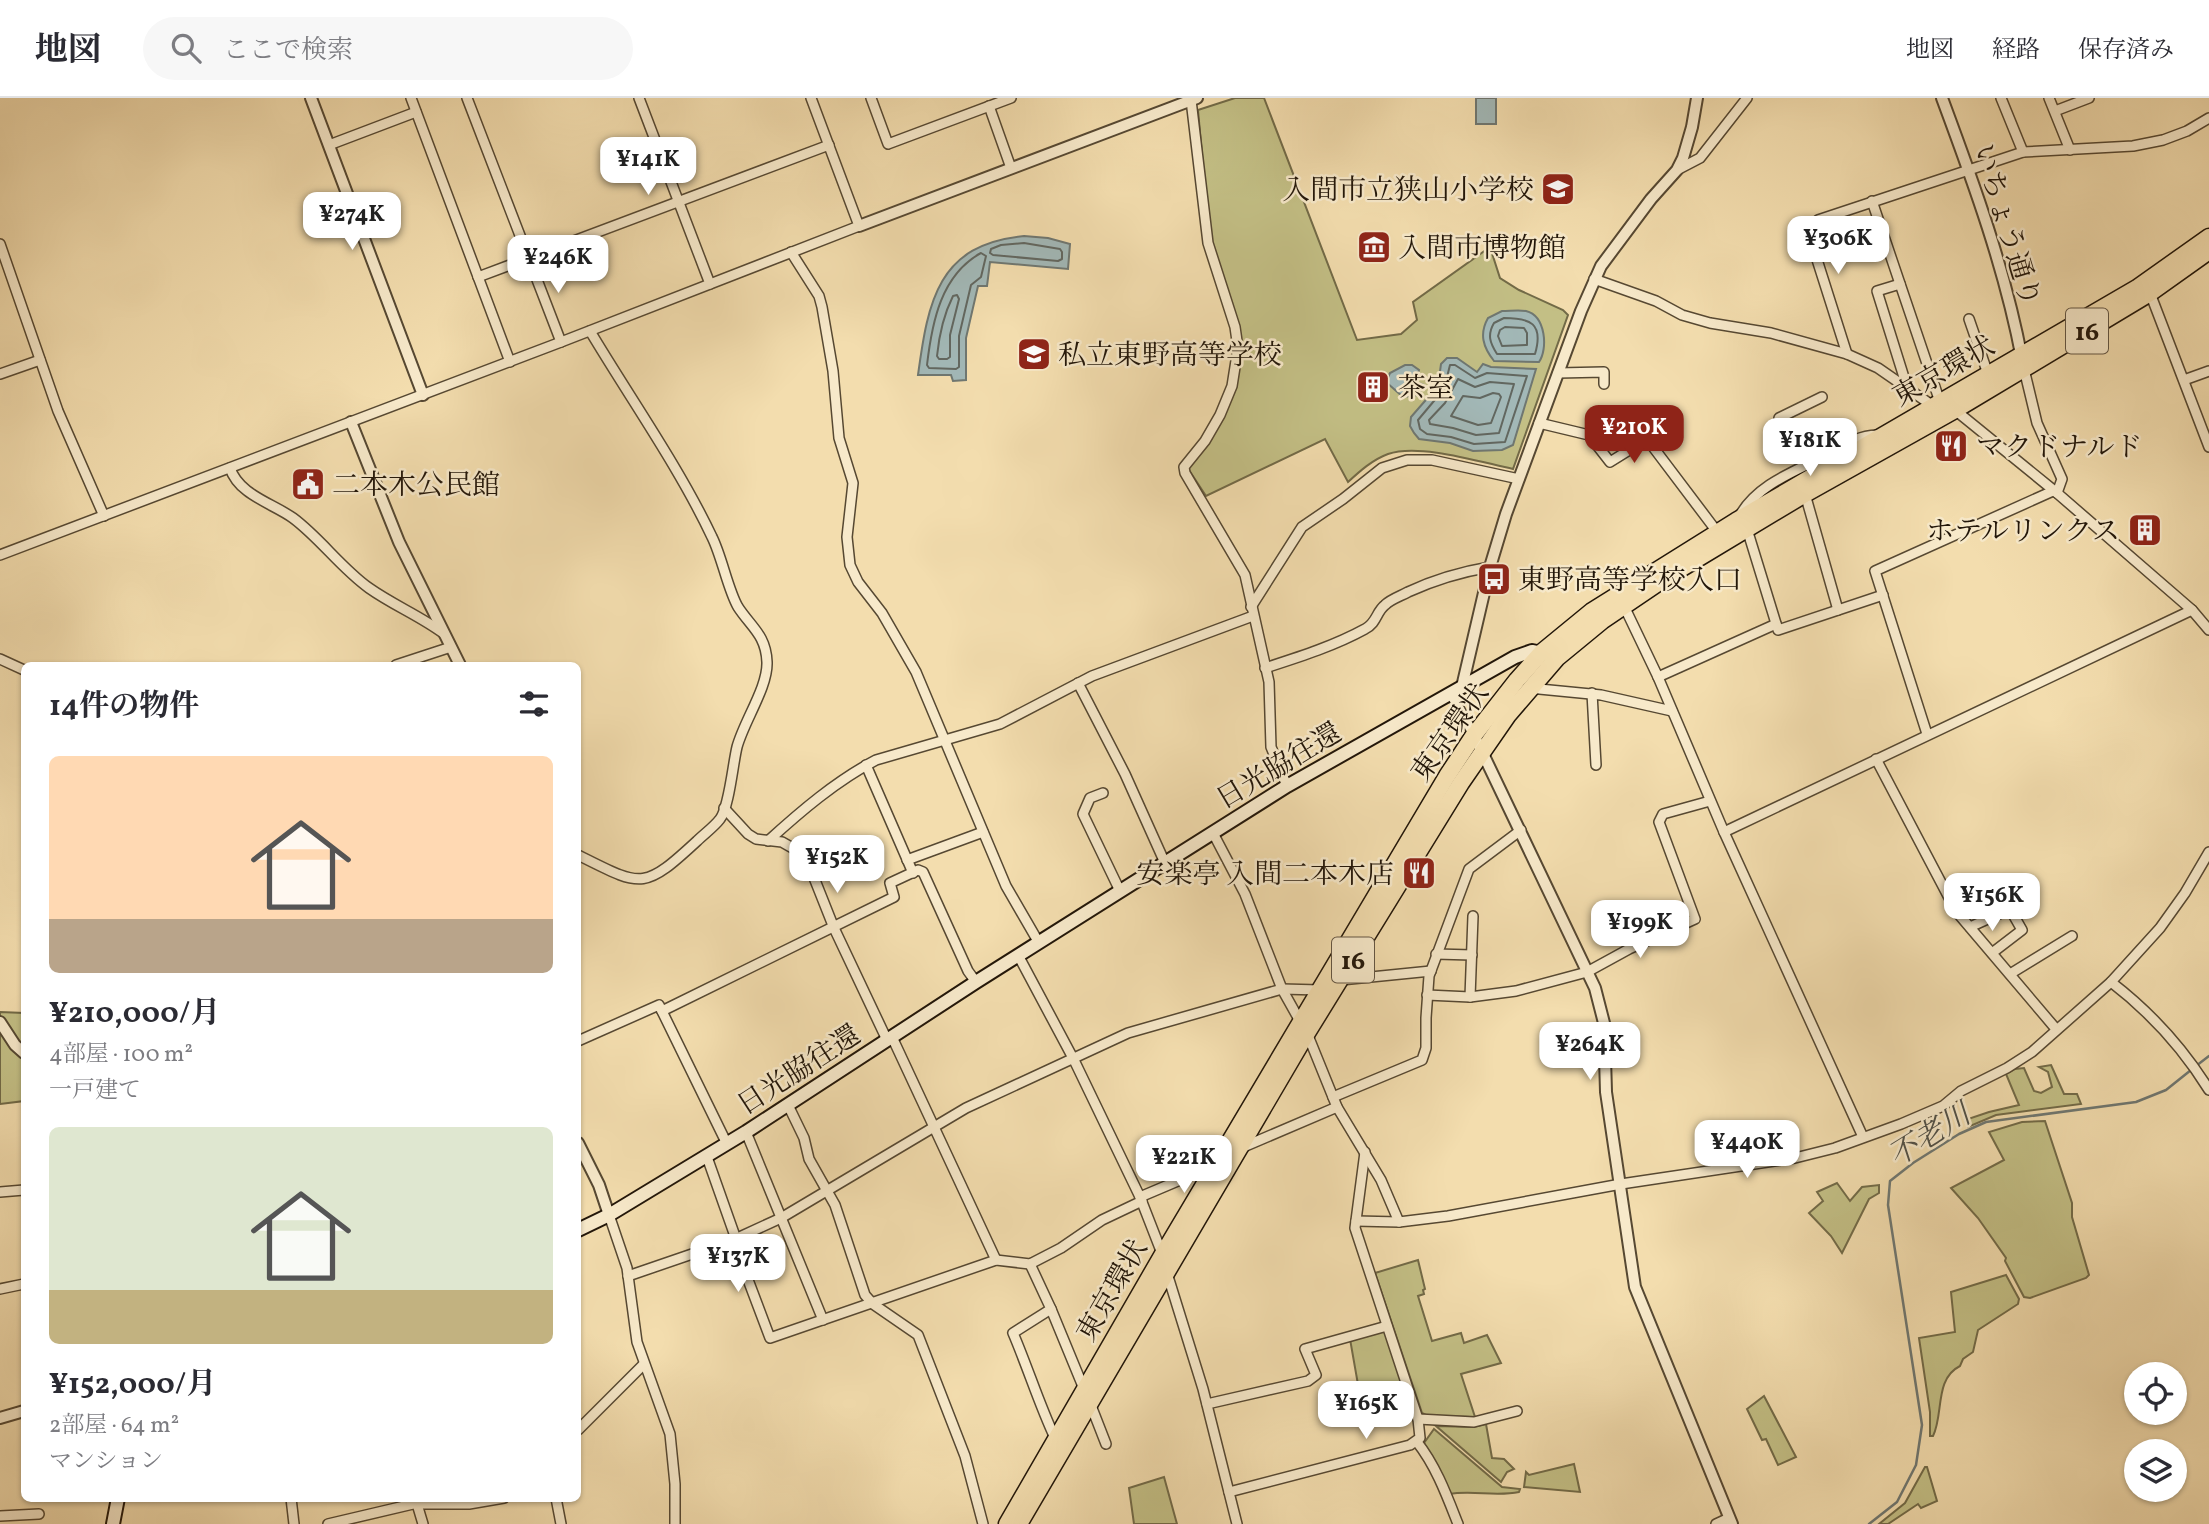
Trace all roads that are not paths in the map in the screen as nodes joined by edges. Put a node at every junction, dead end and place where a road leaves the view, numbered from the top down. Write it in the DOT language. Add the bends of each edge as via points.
graph roads {
  1 [pos="311,98"];
  2 [pos="411,98"];
  3 [pos="467,98"];
  4 [pos="639,98"];
  5 [pos="811,98"];
  6 [pos="871,98"];
  7 [pos="1011,98"];
  8 [pos="1697,98"];
  9 [pos="1747,98"];
  10 [pos="1942,98"];
  11 [pos="2001,98"];
  12 [pos="2049,98"];
  13 [pos="2089,98"];
  14 [pos="1194,99"];
  15 [pos="1170,102"];
  16 [pos="989,106"];
  17 [pos="2055,111"];
  18 [pos="416,112"];
  19 [pos="2209,118"];
  20 [pos="329,145"];
  21 [pos="829,145"];
  22 [pos="2070,150"];
  23 [pos="2023,152"];
  24 [pos="1011,168"];
  25 [pos="1969,169"];
  26 [pos="1676,170"];
  27 [pos="1872,201"];
  28 [pos="678,202"];
  29 [pos="1818,220"];
  30 [pos="1880,223"];
  31 [pos="859,226"];
  32 [pos="2209,237"];
  33 [pos="0,244"];
  34 [pos="2209,251"];
  35 [pos="791,252"];
  36 [pos="527,258"];
  37 [pos="478,276"];
  38 [pos="1594,279"];
  39 [pos="710,285"];
  40 [pos="1900,285"];
  41 [pos="2150,293"];
  42 [pos="1969,319"];
  43 [pos="590,331"];
  44 [pos="561,342"];
  45 [pos="1847,354"];
  46 [pos="40,360"];
  47 [pos="510,362"];
  48 [pos="2022,362"];
  49 [pos="2209,371"];
  50 [pos="1558,373"];
  51 [pos="0,374"];
  52 [pos="1988,374"];
  53 [pos="2183,380"];
  54 [pos="1604,384"];
  55 [pos="1908,387"];
  56 [pos="423,395"];
  57 [pos="1822,397"];
  58 [pos="1943,406"];
  59 [pos="351,422"];
  60 [pos="1539,424"];
  61 [pos="1883,435"];
  62 [pos="2209,447"];
  63 [pos="1812,461"];
  64 [pos="230,468"];
  65 [pos="1518,479"];
  66 [pos="2055,492"];
  67 [pos="1805,494"];
  68 [pos="104,516"];
  69 [pos="1742,525"];
  70 [pos="1718,533"];
  71 [pos="0,555"];
  72 [pos="1490,567"];
  73 [pos="1883,595"];
  74 [pos="1624,606"];
  75 [pos="1838,610"];
  76 [pos="2192,610"];
  77 [pos="1252,612"];
  78 [pos="1776,624"];
  79 [pos="2209,630"];
  80 [pos="445,634"];
  81 [pos="451,647"];
  82 [pos="1549,655"];
  83 [pos="0,659"];
  84 [pos="405,662"];
  85 [pos="458,662"];
  86 [pos="1265,668"];
  87 [pos="21,669"];
  88 [pos="1658,677"];
  89 [pos="1078,683"];
  90 [pos="1529,688"];
  91 [pos="1456,691"];
  92 [pos="1591,693"];
  93 [pos="1672,711"];
  94 [pos="1927,734"];
  95 [pos="1474,735"];
  96 [pos="945,741"];
  97 [pos="1482,750"];
  98 [pos="1876,759"];
  99 [pos="866,765"];
  100 [pos="1596,765"];
  101 [pos="1287,786"];
  102 [pos="1103,793"];
  103 [pos="1710,801"];
  104 [pos="724,808"];
  105 [pos="1521,830"];
  106 [pos="983,832"];
  107 [pos="1724,832"];
  108 [pos="1213,833"];
  109 [pos="768,841"];
  110 [pos="2209,852"];
  111 [pos="581,856"];
  112 [pos="907,860"];
  113 [pos="1164,863"];
  114 [pos="913,873"];
  115 [pos="1120,891"];
  116 [pos="1473,916"];
  117 [pos="1970,927"];
  118 [pos="834,928"];
  119 [pos="2072,936"];
  120 [pos="1039,943"];
  121 [pos="1992,953"];
  122 [pos="1436,954"];
  123 [pos="1018,955"];
  124 [pos="1472,955"];
  125 [pos="1431,971"];
  126 [pos="1587,972"];
  127 [pos="2010,974"];
  128 [pos="1341,980"];
  129 [pos="976,982"];
  130 [pos="2111,982"];
  131 [pos="1282,989"];
  132 [pos="1320,990"];
  133 [pos="1427,995"];
  134 [pos="1470,997"];
  135 [pos="662,1011"];
  136 [pos="0,1022"];
  137 [pos="1304,1028"];
  138 [pos="2056,1029"];
  139 [pos="889,1039"];
  140 [pos="581,1040"];
  141 [pos="21,1050"];
  142 [pos="1074,1060"];
  143 [pos="2209,1090"];
  144 [pos="1335,1102"];
  145 [pos="788,1105"];
  146 [pos="933,1127"];
  147 [pos="746,1132"];
  148 [pos="1863,1136"];
  149 [pos="727,1144"];
  150 [pos="1239,1149"];
  151 [pos="1365,1152"];
  152 [pos="581,1154"];
  153 [pos="707,1157"];
  154 [pos="1216,1165"];
  155 [pos="1621,1184"];
  156 [pos="21,1190"];
  157 [pos="827,1191"];
  158 [pos="0,1192"];
  159 [pos="1141,1199"];
  160 [pos="610,1215"];
  161 [pos="781,1218"];
  162 [pos="1356,1221"];
  163 [pos="1399,1222"];
  164 [pos="581,1229"];
  165 [pos="735,1239"];
  166 [pos="1163,1254"];
  167 [pos="996,1259"];
  168 [pos="1030,1264"];
  169 [pos="1167,1274"];
  170 [pos="628,1276"];
  171 [pos="21,1284"];
  172 [pos="0,1289"];
  173 [pos="873,1304"];
  174 [pos="1051,1309"];
  175 [pos="823,1320"];
  176 [pos="1387,1326"];
  177 [pos="644,1364"];
  178 [pos="1087,1396"];
  179 [pos="1207,1404"];
  180 [pos="1517,1411"];
  181 [pos="21,1412"];
  182 [pos="0,1418"];
  183 [pos="1418,1419"];
  184 [pos="581,1427"];
  185 [pos="1055,1438"];
  186 [pos="1417,1442"];
  187 [pos="1106,1444"];
  188 [pos="1229,1492"];
  189 [pos="117,1502"];
  190 [pos="291,1502"];
  191 [pos="481,1502"];
  192 [pos="557,1502"];
  193 [pos="417,1504"];
  194 [pos="39,1514"];
  195 [pos="0,1516"];
  196 [pos="1730,1521"];
  197 [pos="1233,1523"];
  198 [pos="113,1524"];
  199 [pos="294,1524"];
  200 [pos="328,1524"];
  201 [pos="423,1524"];
  202 [pos="561,1524"];
  203 [pos="675,1524"];
  204 [pos="984,1524"];
  205 [pos="1007,1524"];
  206 [pos="1019,1524"];
  207 [pos="1458,1524"];
  208 [pos="1716,1524"];
  1 -- 20 [label="street"];
  2 -- 18 [label="street"];
  3 -- 36 [label="street"];
  4 -- 28 [label="street"];
  5 -- 21 [label="street"];
  6 -- 16 [label="street" via="888,144"];
  7 -- 16 [label="street"];
  8 -- 26 [label="street" via="1687,149"];
  9 -- 26 [label="street" via="1700,158"];
  10 -- 25 [label="street, いちょう通り"];
  11 -- 23 [label="street"];
  12 -- 17 [label="street"];
  13 -- 17 [label="street"];
  14 -- 15 [label="street"];
  14 -- 77 [label="street" via="1208,243 1236,327 1238,348 1233,386 1220,415 1184,467 1245,575"];
  15 -- 24 [label="street"];
  16 -- 24 [label="street"];
  17 -- 22 [label="street"];
  18 -- 20 [label="street"];
  18 -- 37 [label="street"];
  19 -- 22 [label="street" via="2164,140"];
  20 -- 56 [label="street"];
  21 -- 28 [label="street"];
  21 -- 31 [label="street"];
  22 -- 23 [label="street"];
  23 -- 25 [label="street"];
  24 -- 31 [label="street"];
  25 -- 27 [label="street"];
  25 -- 48 [label="street, いちょう通り" via="1996,248"];
  26 -- 38 [label="street"];
  27 -- 29 [label="street"];
  27 -- 30 [label="street"];
  28 -- 36 [label="street"];
  28 -- 39 [label="street"];
  30 -- 40 [label="street"];
  30 -- 45 [label="street" via="1813,247"];
  31 -- 35 [label="street"];
  32 -- 48 [label="highway, 東京環状 / 16"];
  33 -- 46 [label="street"];
  34 -- 41 [label="highway, 東京環状 / 16"];
  35 -- 39 [label="street"];
  35 -- 96 [label="street" via="822,307 839,438 853,483 847,537 850,565 916,672"];
  36 -- 37 [label="street"];
  36 -- 44 [label="street"];
  37 -- 47 [label="street"];
  38 -- 45 [label="street" via="1682,315"];
  38 -- 50 [label="street"];
  39 -- 43 [label="street"];
  40 -- 55 [label="street" via="1877,291"];
  40 -- 58 [label="street"];
  41 -- 48 [label="highway, 東京環状 / 16"];
  41 -- 53 [label="street"];
  42 -- 52 [label="street"];
  43 -- 44 [label="street"];
  43 -- 104 [label="street" via="707,527 737,605 765,647 765,675 737,746"];
  44 -- 47 [label="street"];
  45 -- 55 [label="street"];
  46 -- 51 [label="street"];
  46 -- 68 [label="street"];
  47 -- 56 [label="street"];
  48 -- 52 [label="highway, 東京環状 / 16"];
  48 -- 58 [label="highway, 東京環状 / 16"];
  48 -- 66 [label="street" via="2037,423 2062,479"];
  49 -- 53 [label="street"];
  50 -- 54 [label="street" via="1604,372"];
  50 -- 60 [label="street"];
  52 -- 58 [label="highway, 東京環状 / 16"];
  53 -- 62 [label="street"];
  55 -- 58 [label="street"];
  56 -- 59 [label="street"];
  57 -- 63 [label="street" via="1779,418"];
  58 -- 61 [label="highway, 東京環状 / 16"];
  58 -- 66 [label="street"];
  58 -- 67 [label="highway, 東京環状 / 16"];
  59 -- 64 [label="street"];
  59 -- 80 [label="street" via="389,520"];
  60 -- 65 [label="street"];
  60 -- 70 [label="street" via="1589,435 1610,462 1647,439"];
  61 -- 63 [label="street" via="1861,436"];
  61 -- 69 [label="highway, 東京環状 / 16"];
  63 -- 69 [label="street" via="1782,476 1745,505"];
  64 -- 68 [label="street"];
  64 -- 80 [label="street" via="247,491 295,519 370,589"];
  65 -- 72 [label="street"];
  65 -- 77 [label="street" via="1432,460 1407,460 1382,468 1302,527"];
  66 -- 73 [label="street" via="1875,571"];
  66 -- 76 [label="street"];
  67 -- 69 [label="highway, 東京環状 / 16"];
  67 -- 75 [label="street"];
  68 -- 71 [label="street"];
  69 -- 70 [label="highway, 東京環状 / 16"];
  69 -- 74 [label="highway, 東京環状 / 16"];
  69 -- 78 [label="street"];
  70 -- 82 [label="highway, 東京環状 / 16" via="1617,593 1567,630"];
  72 -- 86 [label="street" via="1430,582 1390,601 1367,628"];
  72 -- 91 [label="street"];
  73 -- 75 [label="street"];
  73 -- 94 [label="street"];
  74 -- 82 [label="highway, 東京環状 / 16"];
  74 -- 88 [label="street"];
  75 -- 78 [label="street" via="1778,630"];
  76 -- 79 [label="street"];
  76 -- 94 [label="street"];
  77 -- 86 [label="street"];
  77 -- 89 [label="street"];
  78 -- 88 [label="street"];
  80 -- 81 [label="street"];
  81 -- 84 [label="street"];
  81 -- 85 [label="street"];
  82 -- 90 [label="highway, 東京環状 / 16"];
  82 -- 91 [label="main road, 日光脇往還" via="1532,652 1514,657"];
  82 -- 95 [label="highway, 東京環状 / 16"];
  83 -- 87 [label="street"];
  86 -- 101 [label="street" via="1271,747"];
  88 -- 93 [label="street"];
  89 -- 96 [label="street" via="1000,724"];
  89 -- 113 [label="street"];
  90 -- 92 [label="street"];
  90 -- 97 [label="highway, 東京環状 / 16"];
  91 -- 95 [label="street"];
  91 -- 101 [label="main road, 日光脇往還"];
  92 -- 93 [label="street"];
  92 -- 100 [label="street"];
  93 -- 103 [label="street"];
  94 -- 98 [label="street"];
  95 -- 97 [label="street"];
  95 -- 132 [label="highway, 東京環状 / 16"];
  96 -- 99 [label="street"];
  96 -- 106 [label="street"];
  97 -- 105 [label="street"];
  97 -- 128 [label="highway, 東京環状 / 16"];
  98 -- 107 [label="street"];
  98 -- 117 [label="street" via="1956,911"];
  99 -- 109 [label="street" via="804,808"];
  99 -- 112 [label="street"];
  101 -- 108 [label="main road, 日光脇往還"];
  102 -- 115 [label="street" via="1090,798 1083,814"];
  103 -- 107 [label="street"];
  103 -- 126 [label="street" via="1664,814 1659,822 1695,919"];
  104 -- 109 [label="street" via="748,834"];
  104 -- 111 [label="street" via="721,818 651,878 623,876"];
  105 -- 122 [label="street" via="1469,869"];
  105 -- 126 [label="street"];
  106 -- 112 [label="street"];
  106 -- 120 [label="street" via="1006,886"];
  107 -- 148 [label="street"];
  108 -- 113 [label="main road, 日光脇往還"];
  108 -- 131 [label="street" via="1245,894"];
  109 -- 118 [label="street" via="782,842 805,855"];
  110 -- 130 [label="street" via="2160,928"];
  112 -- 114 [label="street"];
  113 -- 115 [label="main road, 日光脇往還"];
  114 -- 118 [label="street" via="890,883 894,897"];
  114 -- 129 [label="street" via="923,872"];
  115 -- 120 [label="main road, 日光脇往還"];
  116 -- 124 [label="street"];
  117 -- 121 [label="street"];
  117 -- 121 [label="street" via="2010,909 2022,930"];
  118 -- 135 [label="street"];
  118 -- 139 [label="street"];
  119 -- 127 [label="street"];
  120 -- 123 [label="main road, 日光脇往還"];
  121 -- 127 [label="street"];
  122 -- 124 [label="street"];
  122 -- 125 [label="street"];
  123 -- 129 [label="main road, 日光脇往還"];
  123 -- 142 [label="street"];
  124 -- 134 [label="street"];
  125 -- 128 [label="street"];
  125 -- 133 [label="street"];
  126 -- 134 [label="street" via="1516,991"];
  126 -- 155 [label="street" via="1604,1023 1606,1092"];
  127 -- 138 [label="street"];
  128 -- 137 [label="highway, 東京環状 / 16"];
  129 -- 139 [label="main road, 日光脇往還"];
  130 -- 138 [label="street"];
  130 -- 143 [label="street" via="2149,1014"];
  131 -- 132 [label="street"];
  131 -- 137 [label="street"];
  131 -- 142 [label="street" via="1128,1033"];
  132 -- 137 [label="highway, 東京環状 / 16"];
  133 -- 134 [label="street"];
  133 -- 144 [label="street" via="1422,1060"];
  135 -- 140 [label="street" via="659,1005"];
  135 -- 149 [label="street"];
  136 -- 141 [label="street"];
  137 -- 144 [label="street"];
  137 -- 150 [label="highway, 東京環状 / 16"];
  137 -- 154 [label="highway, 東京環状 / 16"];
  138 -- 148 [label="street" via="2032,1052 1943,1106"];
  139 -- 145 [label="main road, 日光脇往還"];
  139 -- 146 [label="street"];
  142 -- 146 [label="street"];
  142 -- 159 [label="street"];
  144 -- 150 [label="street"];
  144 -- 151 [label="street"];
  145 -- 147 [label="main road, 日光脇往還"];
  145 -- 157 [label="street"];
  146 -- 157 [label="street"];
  146 -- 167 [label="street"];
  147 -- 149 [label="main road, 日光脇往還"];
  147 -- 161 [label="street"];
  148 -- 155 [label="street" via="1795,1158"];
  149 -- 153 [label="main road, 日光脇往還"];
  150 -- 169 [label="highway, 東京環状 / 16"];
  151 -- 162 [label="street"];
  151 -- 163 [label="street"];
  152 -- 160 [label="street"];
  153 -- 160 [label="main road, 日光脇往還"];
  153 -- 165 [label="street"];
  154 -- 159 [label="street"];
  154 -- 166 [label="highway, 東京環状 / 16"];
  155 -- 163 [label="street"];
  155 -- 196 [label="street" via="1635,1287"];
  156 -- 158 [label="street"];
  157 -- 161 [label="street"];
  157 -- 173 [label="street" via="865,1295"];
  159 -- 166 [label="street"];
  159 -- 168 [label="street"];
  160 -- 164 [label="main road, 日光脇往還"];
  160 -- 170 [label="street"];
  161 -- 165 [label="street"];
  161 -- 175 [label="street"];
  162 -- 163 [label="street"];
  162 -- 176 [label="street" via="1354,1228"];
  165 -- 170 [label="street"];
  165 -- 175 [label="street" via="770,1338"];
  166 -- 169 [label="street"];
  166 -- 178 [label="highway, 東京環状 / 16"];
  167 -- 168 [label="street"];
  167 -- 173 [label="street"];
  168 -- 174 [label="street"];
  169 -- 178 [label="highway, 東京環状 / 16"];
  169 -- 179 [label="street"];
  170 -- 177 [label="street"];
  171 -- 172 [label="street"];
  173 -- 175 [label="street"];
  173 -- 204 [label="street" via="918,1335 965,1456"];
  174 -- 178 [label="street"];
  174 -- 185 [label="street" via="1013,1333"];
  176 -- 179 [label="street" via="1305,1349 1316,1375 1308,1381"];
  176 -- 183 [label="street"];
  177 -- 184 [label="street"];
  177 -- 203 [label="street" via="670,1434"];
  178 -- 185 [label="highway, 東京環状 / 16"];
  178 -- 187 [label="street"];
  178 -- 206 [label="highway, 東京環状 / 16"];
  179 -- 188 [label="street"];
  180 -- 183 [label="street" via="1474,1422"];
  181 -- 182 [label="street"];
  183 -- 186 [label="street"];
  185 -- 205 [label="highway, 東京環状 / 16"];
  186 -- 188 [label="street"];
  186 -- 207 [label="street"];
  188 -- 197 [label="street"];
  189 -- 198 [label="main road"];
  190 -- 199 [label="street"];
  191 -- 193 [label="street"];
  192 -- 202 [label="street"];
  193 -- 200 [label="street"];
  193 -- 201 [label="street"];
  194 -- 195 [label="street"];
  196 -- 208 [label="street"];
}
